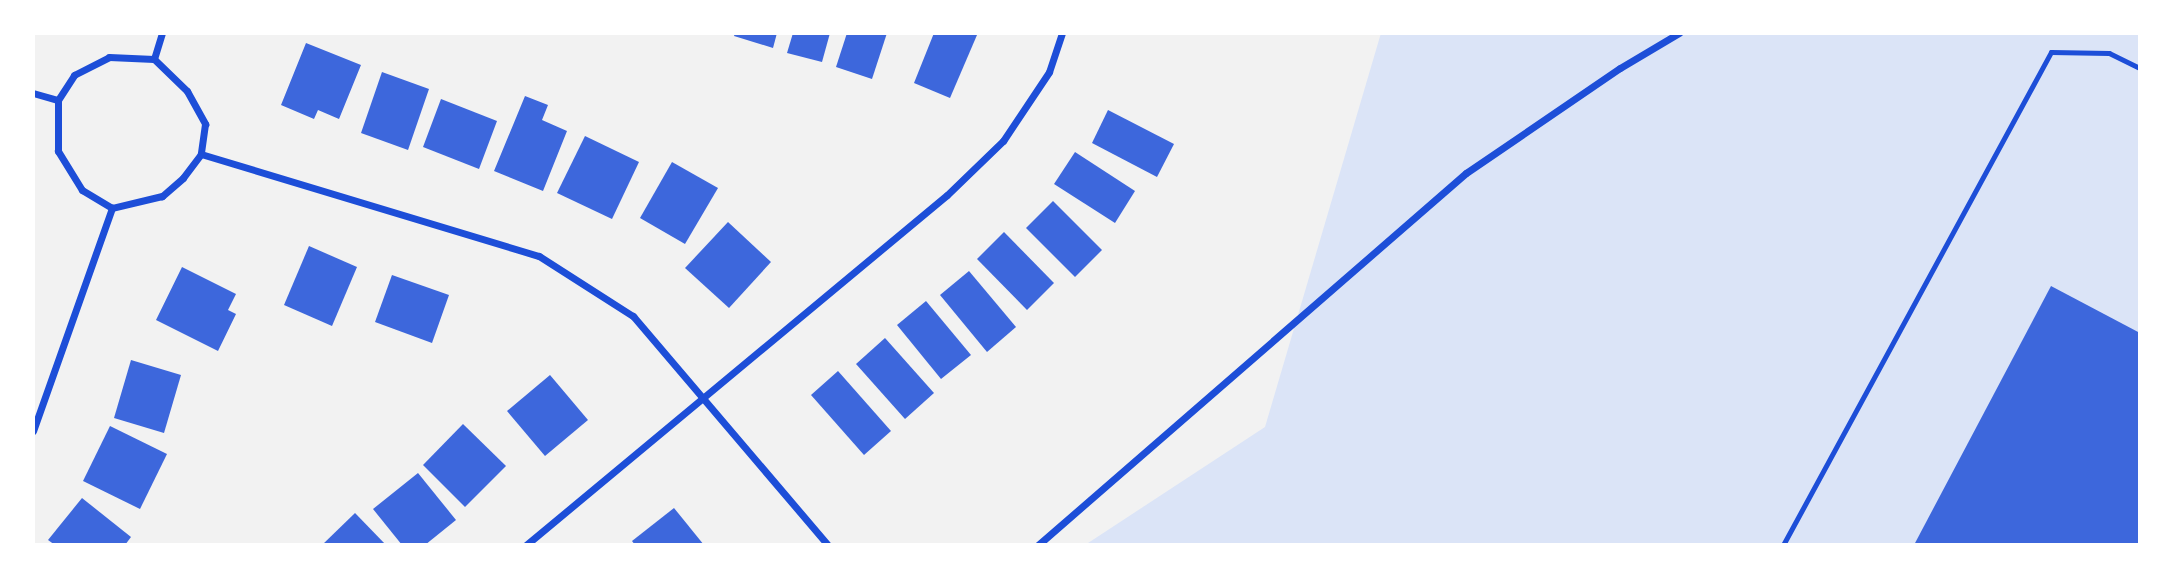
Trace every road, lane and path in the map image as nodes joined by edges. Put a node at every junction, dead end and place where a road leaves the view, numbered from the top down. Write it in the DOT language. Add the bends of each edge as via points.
graph roads {
  1 [pos="162,33"];
  2 [pos="1062,33"];
  3 [pos="1679,33"];
  4 [pos="154,59"];
  5 [pos="2140,68"];
  6 [pos="33,93"];
  7 [pos="58,100"];
  8 [pos="201,154"];
  9 [pos="113,208"];
  10 [pos="704,399"];
  11 [pos="33,431"];
  12 [pos="526,545"];
  13 [pos="828,545"];
  14 [pos="1038,545"];
  15 [pos="1783,545"];
  1 -- 4 [label="street"];
  2 -- 10 [label="street" via="1049,72 1003,141 947,195"];
  3 -- 14 [label="street" via="1466,173"];
  4 -- 7 [label="street" via="109,57 74,75"];
  4 -- 8 [label="street" via="187,90 205,124"];
  5 -- 15 [label="lane" via="2109,53 2051,52"];
  6 -- 7 [label="street"];
  7 -- 9 [label="street" via="58,151 82,190"];
  8 -- 9 [label="street" via="162,195"];
  8 -- 10 [label="street" via="539,256 633,316"];
  9 -- 11 [label="street"];
  10 -- 12 [label="street"];
  10 -- 13 [label="street"];
}
